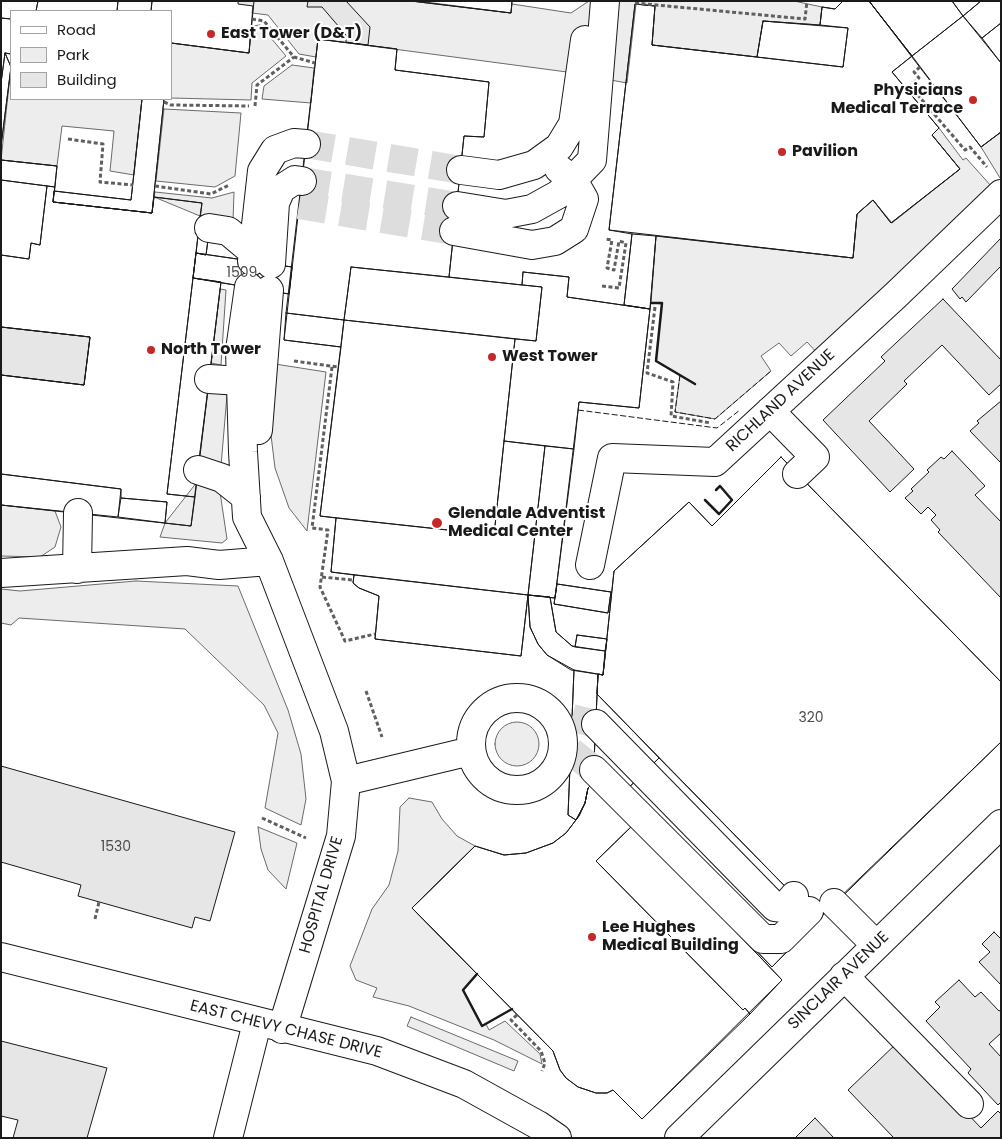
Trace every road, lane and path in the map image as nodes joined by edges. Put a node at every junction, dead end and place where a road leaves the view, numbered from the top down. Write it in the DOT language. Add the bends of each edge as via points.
graph roads {
  1 [pos="591,1"];
  2 [pos="605,1"];
  3 [pos="807,1"];
  4 [pos="627,2"];
  5 [pos="252,19"];
  6 [pos="294,57"];
  7 [pos="315,62"];
  8 [pos="920,67"];
  9 [pos="589,83"];
  10 [pos="164,102"];
  11 [pos="249,106"];
  12 [pos="254,106"];
  13 [pos="68,140"];
  14 [pos="306,144"];
  15 [pos="545,157"];
  16 [pos="988,168"];
  17 [pos="461,170"];
  18 [pos="573,180"];
  19 [pos="234,183"];
  20 [pos="133,185"];
  21 [pos="155,186"];
  22 [pos="1001,194"];
  23 [pos="292,198"];
  24 [pos="209,228"];
  25 [pos="612,240"];
  26 [pos="259,271"];
  27 [pos="602,286"];
  28 [pos="655,307"];
  29 [pos="288,360"];
  30 [pos="332,367"];
  31 [pos="338,367"];
  32 [pos="209,379"];
  33 [pos="241,381"];
  34 [pos="770,411"];
  35 [pos="716,424"];
  36 [pos="198,470"];
  37 [pos="797,474"];
  38 [pos="246,496"];
  39 [pos="78,513"];
  40 [pos="269,561"];
  41 [pos="590,565"];
  42 [pos="77,569"];
  43 [pos="1,573"];
  44 [pos="322,577"];
  45 [pos="353,580"];
  46 [pos="375,634"];
  47 [pos="366,692"];
  48 [pos="573,718"];
  49 [pos="382,737"];
  50 [pos="471,751"];
  51 [pos="594,770"];
  52 [pos="346,781"];
  53 [pos="262,818"];
  54 [pos="1001,824"];
  55 [pos="306,838"];
  56 [pos="99,902"];
  57 [pos="812,904"];
  58 [pos="95,919"];
  59 [pos="876,945"];
  60 [pos="1,957"];
  61 [pos="844,976"];
  62 [pos="517,1015"];
  63 [pos="270,1026"];
  64 [pos="542,1071"];
  65 [pos="969,1104"];
  66 [pos="228,1138"];
  67 [pos="556,1138"];
  68 [pos="679,1138"];
  1 -- 9 [label="main road"];
  2 -- 9 [label="main road"];
  3 -- 4 [label="path" via="805,19"];
  5 -- 6 [label="path" via="264,22"];
  6 -- 7 [label="path"];
  6 -- 12 [label="path" via="257,85"];
  8 -- 16 [label="path" via="914,72 919,78 910,86 965,150 970,147"];
  9 -- 15 [label="main road" via="573,124 559,147"];
  9 -- 18 [label="main road" via="592,160"];
  10 -- 11 [label="path" via="171,105"];
  13 -- 20 [label="path" via="103,144 100,182"];
  14 -- 26 [label="main road" via="294,143 275,150 262,171"];
  15 -- 17 [label="main road" via="534,165 499,175"];
  15 -- 18 [label="main road"];
  18 -- 18 [label="main road" via="584,199 581,213 574,229 555,241 532,245 455,219 532,209 559,194"];
  19 -- 21 [label="path" via="211,194"];
  22 -- 34 [label="main road, RICHLAND AVENUE"];
  23 -- 26 [label="main road"];
  24 -- 26 [label="main road" via="228,231"];
  25 -- 27 [label="path" via="607,268 614,270 619,241 626,242 619,288"];
  26 -- 33 [label="main road" via="240,350"];
  26 -- 40 [label="main road" via="258,425"];
  28 -- 35 [label="path" via="647,373 674,382 671,416"];
  29 -- 30 [label="path"];
  30 -- 31 [label="path"];
  30 -- 44 [label="path" via="312,528 328,530"];
  32 -- 33 [label="main road"];
  33 -- 38 [label="main road"];
  34 -- 37 [label="main road" via="815,457"];
  34 -- 41 [label="main road, RICHLAND AVENUE" via="714,462 612,458"];
  36 -- 38 [label="main road" via="222,478"];
  38 -- 40 [label="main road" via="247,517"];
  39 -- 42 [label="main road"];
  40 -- 42 [label="main road" via="219,565 187,561"];
  40 -- 52 [label="main road, HOSPITAL DRIVE" via="334,731"];
  42 -- 43 [label="main road"];
  44 -- 45 [label="path"];
  44 -- 46 [label="path" via="320,587 345,642"];
  47 -- 49 [label="path"];
  48 -- 50 [label="main road" via="528,698 510,698 493,704 480,716 472,732"];
  48 -- 50 [label="main road" via="557,720 567,748 555,771 541,784 525,790 506,789 490,781 478,768"];
  48 -- 57 [label="main road" via="775,907"];
  50 -- 52 [label="main road"];
  51 -- 57 [label="main road" via="763,939 781,939"];
  52 -- 63 [label="main road, HOSPITAL DRIVE" via="341,836"];
  53 -- 55 [label="path"];
  54 -- 59 [label="main road, SINCLAIR AVENUE"];
  56 -- 58 [label="path"];
  57 -- 59 [label="main road"];
  59 -- 61 [label="main road, SINCLAIR AVENUE"];
  60 -- 63 [label="main road, EAST CHEVY CHASE DRIVE"];
  61 -- 65 [label="main road"];
  61 -- 68 [label="main road, SINCLAIR AVENUE"];
  62 -- 64 [label="path" via="511,1020 541,1051 545,1062"];
  63 -- 66 [label="main road, HOSPITAL DRIVE"];
  63 -- 67 [label="main road, EAST CHEVY CHASE DRIVE" via="377,1051 464,1084"];
}
